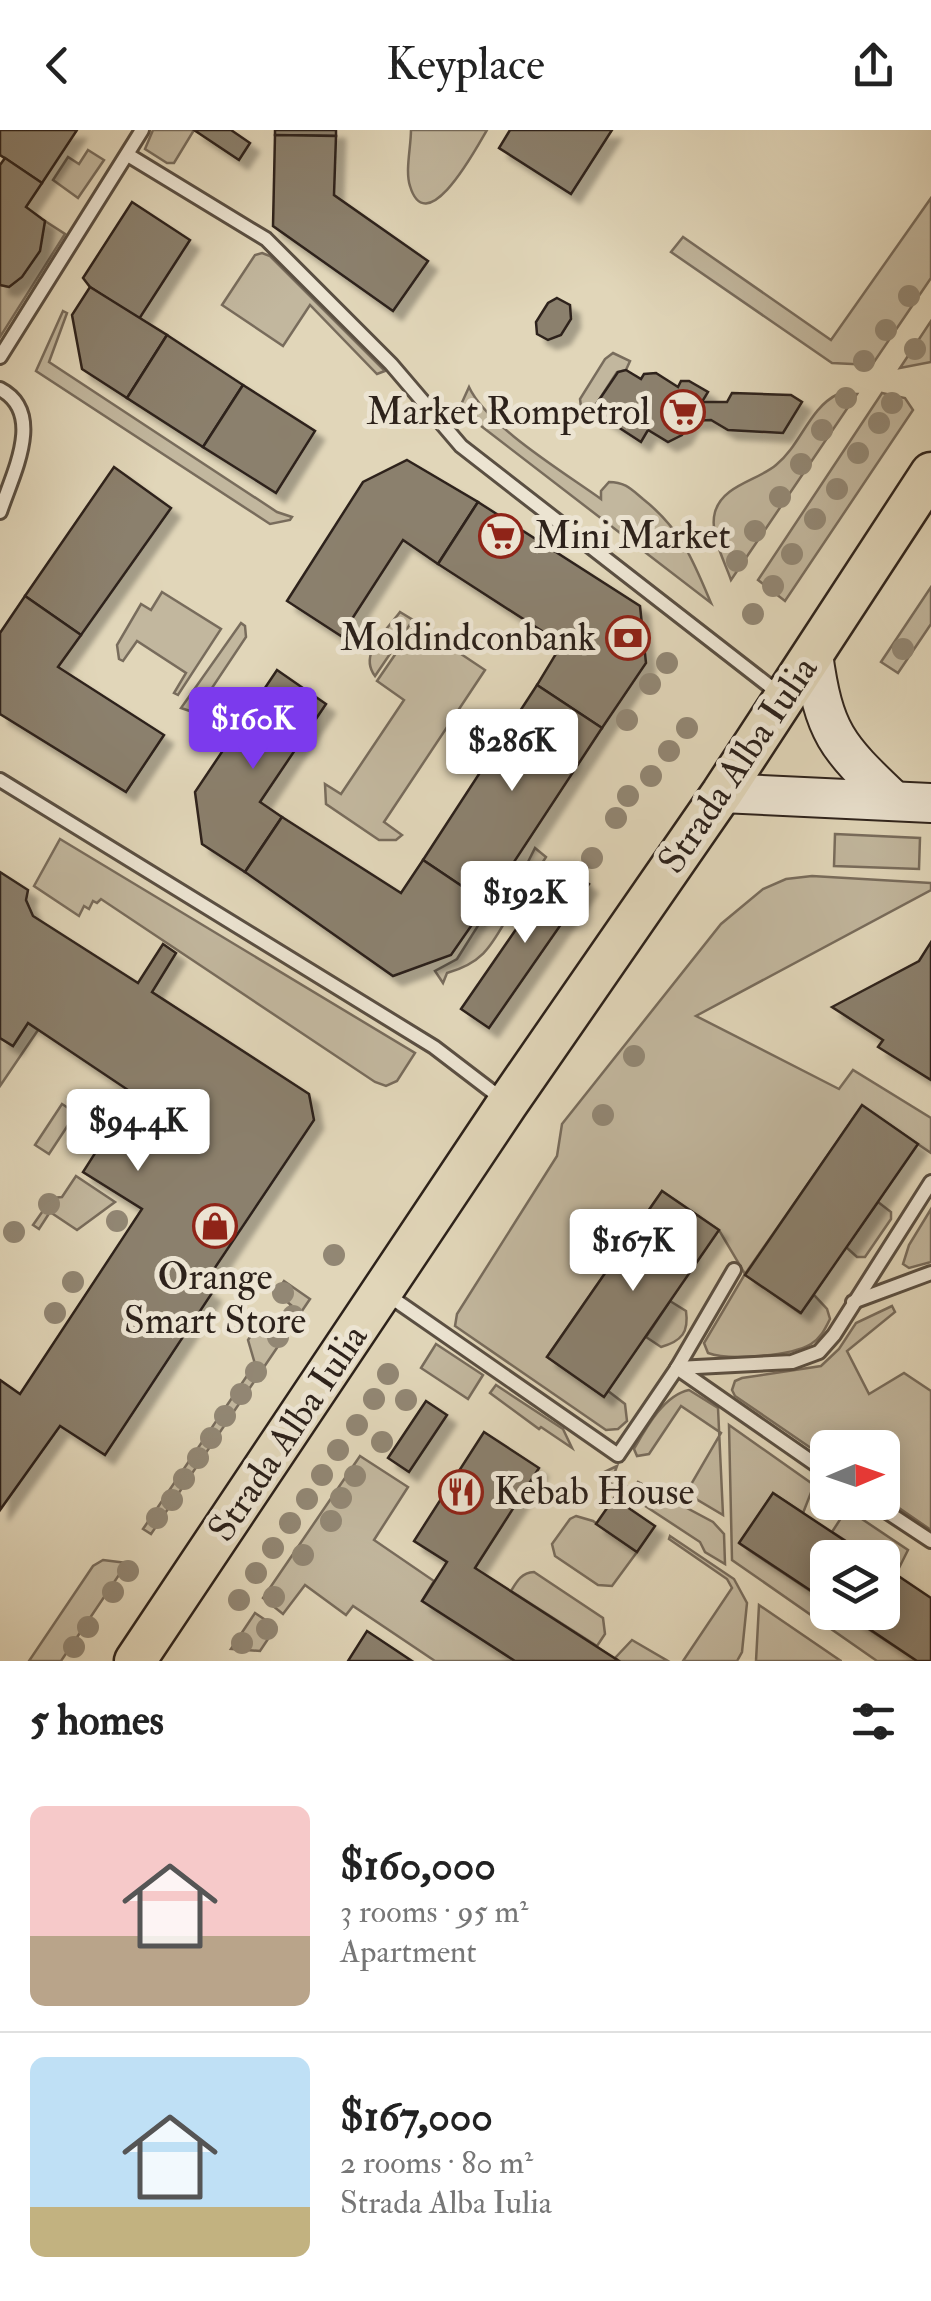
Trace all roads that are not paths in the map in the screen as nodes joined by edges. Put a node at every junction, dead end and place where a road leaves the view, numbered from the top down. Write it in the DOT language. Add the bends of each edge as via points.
graph roads {
  1 [pos="142,130"];
  2 [pos="128,155"];
  3 [pos="0,357"];
  4 [pos="0,389"];
  5 [pos="931,473"];
  6 [pos="0,512"];
  7 [pos="813,654"];
  8 [pos="784,697"];
  9 [pos="0,780"];
  10 [pos="722,793"];
  11 [pos="893,800"];
  12 [pos="931,802"];
  13 [pos="508,1104"];
  14 [pos="931,1182"];
  15 [pos="734,1270"];
  16 [pos="931,1273"];
  17 [pos="383,1291"];
  18 [pos="854,1302"];
  19 [pos="677,1368"];
  20 [pos="810,1460"];
  21 [pos="899,1520"];
  22 [pos="931,1541"];
  23 [pos="135,1661"];
  1 -- 2 [label="lane"];
  2 -- 3 [label="lane"];
  2 -- 8 [label="lane" via="266,239 392,364 461,446"];
  4 -- 6 [label="lane" via="20,406 24,422"];
  5 -- 7 [label="main road, Strada Alba Iulia"];
  7 -- 8 [label="main road, Strada Alba Iulia"];
  7 -- 11 [label="main road" via="832,732"];
  8 -- 10 [label="main road, Strada Alba Iulia"];
  9 -- 13 [label="lane" via="434,1047"];
  10 -- 11 [label="main road"];
  10 -- 13 [label="main road, Strada Alba Iulia"];
  11 -- 12 [label="main road"];
  13 -- 17 [label="main road, Strada Alba Iulia"];
  14 -- 18 [label="lane"];
  15 -- 19 [label="lane"];
  16 -- 18 [label="lane"];
  17 -- 19 [label="lane" via="618,1455"];
  17 -- 23 [label="main road, Strada Alba Iulia"];
  18 -- 19 [label="lane" via="834,1335 807,1357"];
  19 -- 20 [label="lane"];
  21 -- 22 [label="lane"];
}
